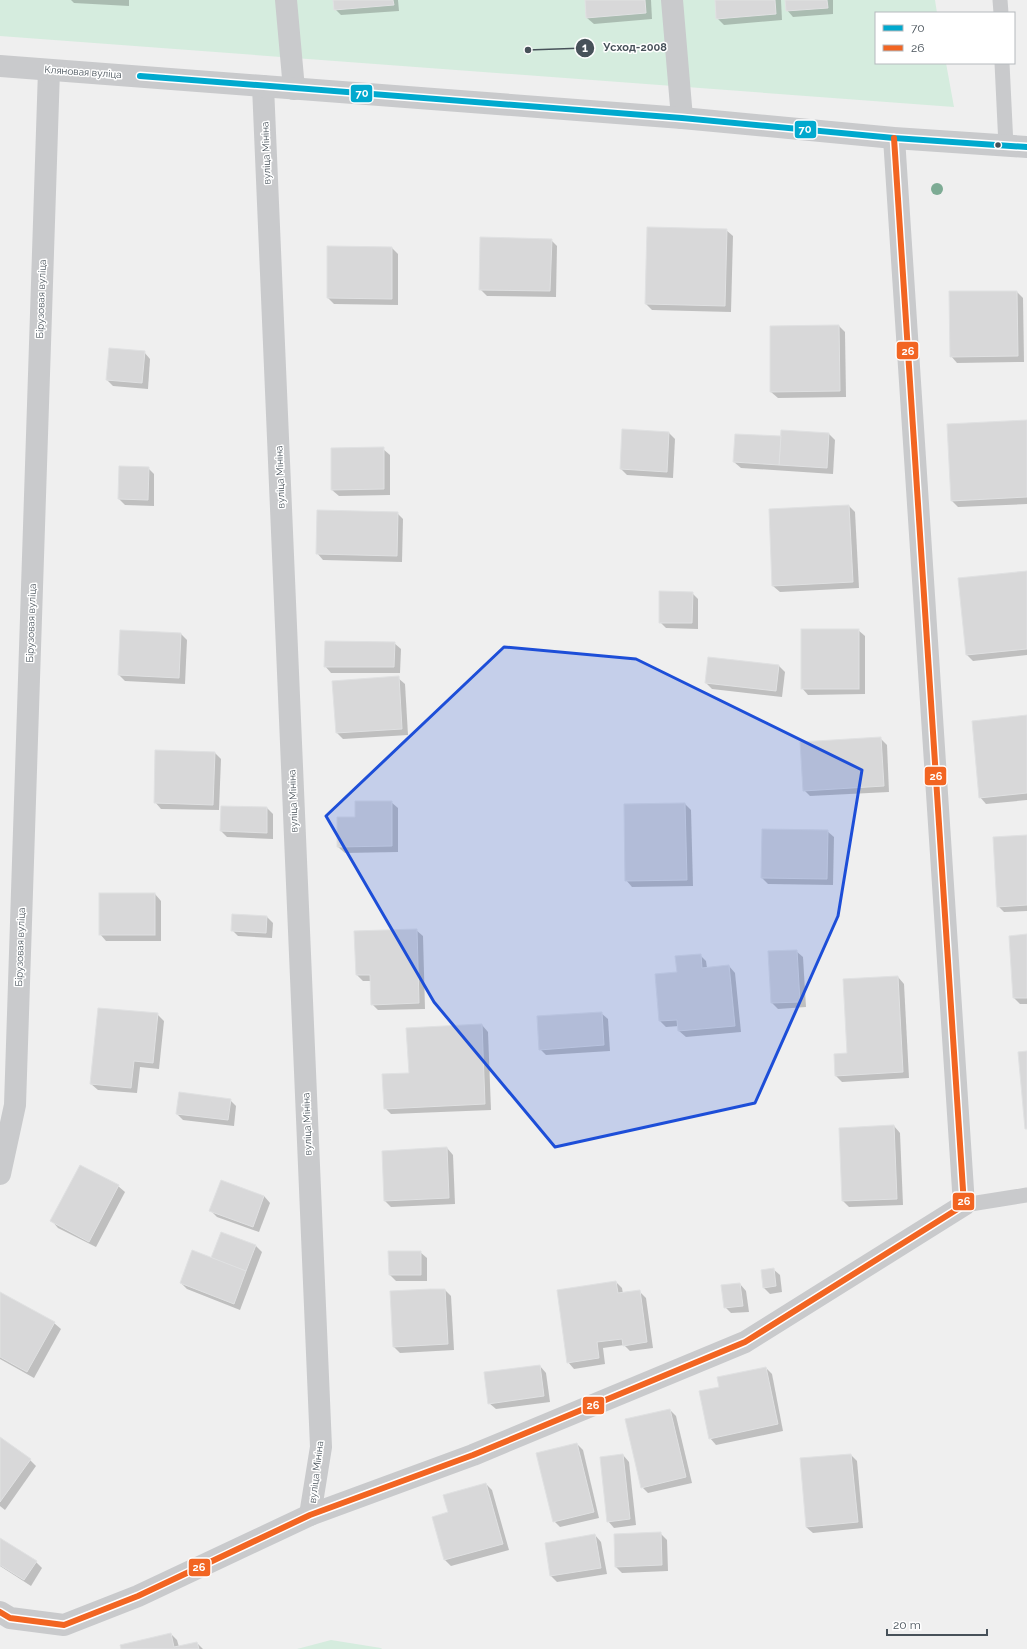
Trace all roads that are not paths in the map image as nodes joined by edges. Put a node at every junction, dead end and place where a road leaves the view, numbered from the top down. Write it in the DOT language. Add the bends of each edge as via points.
graph roads {
  1 [pos="286,0"];
  2 [pos="672,0"];
  3 [pos="1000,0"];
  4 [pos="1001,12"];
  5 [pos="1002,64"];
  6 [pos="0,66"];
  7 [pos="48,70"];
  8 [pos="263,86"];
  9 [pos="294,89"];
  10 [pos="682,118"];
  11 [pos="894,138"];
  12 [pos="1006,146"];
  13 [pos="1027,147"];
  14 [pos="0,1174"];
  15 [pos="1027,1195"];
  16 [pos="964,1205"];
  17 [pos="310,1515"];
  18 [pos="0,1612"];
  1 -- 9 [label="street"];
  2 -- 10 [label="street"];
  3 -- 4 [label="lane"];
  5 -- 12 [label="lane"];
  6 -- 7 [label="street, Кляновая вуліца"];
  7 -- 8 [label="street, Кляновая вуліца"];
  7 -- 14 [label="street, Бірузовая вуліца" via="15,1106"];
  8 -- 9 [label="street, Кляновая вуліца"];
  8 -- 17 [label="street, вуліца Мініна" via="321,1447"];
  9 -- 10 [label="street, Кляновая вуліца"];
  10 -- 11 [label="street, Кляновая вуліца"];
  11 -- 12 [label="street, Кляновая вуліца"];
  11 -- 16 [label="street"];
  12 -- 13 [label="street, Кляновая вуліца"];
  15 -- 16 [label="lane"];
  16 -- 17 [label="street" via="745,1342 473,1455"];
  17 -- 18 [label="street" via="138,1596 64,1626 10,1618"];
}
